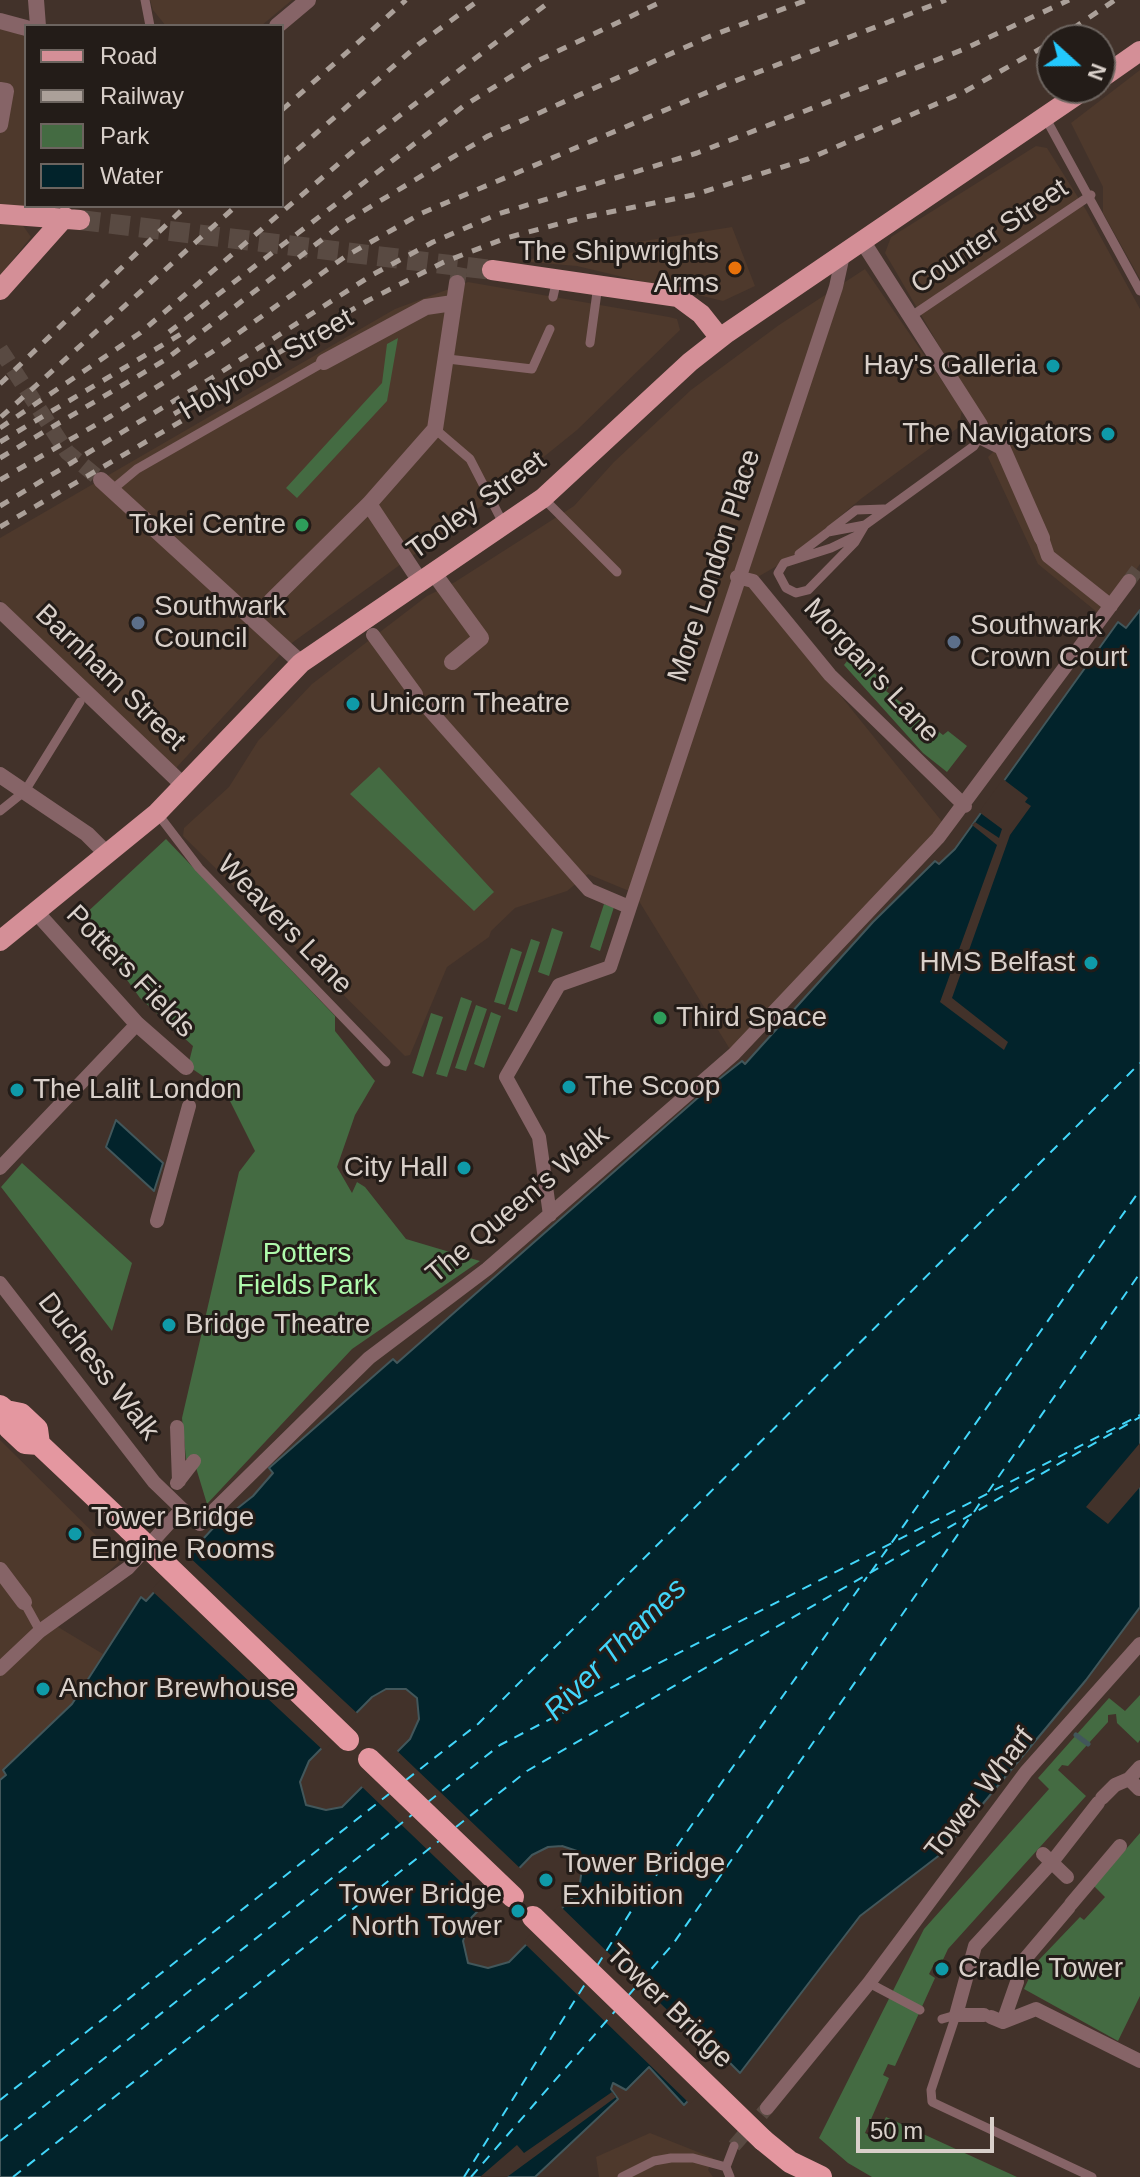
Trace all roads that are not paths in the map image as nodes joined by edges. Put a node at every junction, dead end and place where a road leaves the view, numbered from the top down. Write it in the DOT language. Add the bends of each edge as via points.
graph roads {
  1 [pos="36,0"];
  2 [pos="145,0"];
  3 [pos="308,0"];
  4 [pos="0,21"];
  5 [pos="38,24"];
  6 [pos="150,24"];
  7 [pos="279,24"];
  8 [pos="24,27"];
  9 [pos="1140,51"];
  10 [pos="1116,68"];
  11 [pos="0,90"];
  12 [pos="1064,104"];
  13 [pos="1045,117"];
  14 [pos="0,125"];
  15 [pos="1091,195"];
  16 [pos="0,214"];
  17 [pos="72,214"];
  18 [pos="863,242"];
  19 [pos="843,255"];
  20 [pos="492,270"];
  21 [pos="457,283"];
  22 [pos="598,285"];
  23 [pos="0,290"];
  24 [pos="1140,291"];
  25 [pos="453,303"];
  26 [pos="913,315"];
  27 [pos="550,329"];
  28 [pos="720,338"];
  29 [pos="590,343"];
  30 [pos="448,359"];
  31 [pos="324,362"];
  32 [pos="435,429"];
  33 [pos="980,436"];
  34 [pos="107,484"];
  35 [pos="543,498"];
  36 [pos="369,504"];
  37 [pos="884,509"];
  38 [pos="505,525"];
  39 [pos="865,525"];
  40 [pos="828,532"];
  41 [pos="858,535"];
  42 [pos="1042,538"];
  43 [pos="793,559"];
  44 [pos="617,572"];
  45 [pos="427,576"];
  46 [pos="737,577"];
  47 [pos="1129,581"];
  48 [pos="271,601"];
  49 [pos="1111,606"];
  50 [pos="0,610"];
  51 [pos="373,635"];
  52 [pos="452,662"];
  53 [pos="301,663"];
  54 [pos="416,694"];
  55 [pos="80,702"];
  56 [pos="426,706"];
  57 [pos="0,775"];
  58 [pos="183,785"];
  59 [pos="25,791"];
  60 [pos="965,806"];
  61 [pos="0,811"];
  62 [pos="157,813"];
  63 [pos="108,855"];
  64 [pos="632,900"];
  65 [pos="37,913"];
  66 [pos="0,941"];
  67 [pos="137,1024"];
  68 [pos="386,1062"];
  69 [pos="186,1067"];
  70 [pos="189,1106"];
  71 [pos="0,1168"];
  72 [pos="550,1215"];
  73 [pos="157,1221"];
  74 [pos="0,1283"];
  75 [pos="3,1409"];
  76 [pos="177,1427"];
  77 [pos="194,1461"];
  78 [pos="179,1481"];
  79 [pos="167,1494"];
  80 [pos="188,1514"];
  81 [pos="0,1570"];
  82 [pos="24,1602"];
  83 [pos="40,1631"];
  84 [pos="1140,1644"];
  85 [pos="0,1669"];
  86 [pos="348,1740"];
  87 [pos="369,1759"];
  88 [pos="1140,1767"];
  89 [pos="1134,1784"];
  90 [pos="1120,1846"];
  91 [pos="1047,1858"];
  92 [pos="1074,1883"];
  93 [pos="513,1897"];
  94 [pos="533,1917"];
  95 [pos="1025,1959"];
  96 [pos="1017,1982"];
  97 [pos="869,1983"];
  98 [pos="920,2010"];
  99 [pos="949,2017"];
  100 [pos="992,2018"];
  101 [pos="1140,2061"];
  102 [pos="767,2108"];
  103 [pos="734,2146"];
  104 [pos="793,2169"];
  105 [pos="728,2172"];
  106 [pos="622,2177"];
  107 [pos="821,2177"];
  108 [pos="1092,2177"];
  1 -- 5 [label="street"];
  2 -- 6 [label="lane"];
  3 -- 7 [label="street"];
  4 -- 8 [label="street"];
  9 -- 10 [label="main road"];
  11 -- 14 [label="street" via="6,91"];
  12 -- 13 [label="main road, Tooley Street"];
  13 -- 15 [label="lane"];
  13 -- 18 [label="main road, Tooley Street"];
  15 -- 24 [label="lane"];
  15 -- 26 [label="lane, Counter Street"];
  16 -- 17 [label="main road"];
  17 -- 23 [label="main road"];
  18 -- 19 [label="main road, Tooley Street"];
  18 -- 26 [label="street"];
  19 -- 28 [label="main road, Tooley Street"];
  19 -- 46 [label="street, More London Place"];
  20 -- 22 [label="main road" via="555,288"];
  21 -- 25 [label="street"];
  22 -- 28 [label="main road" via="678,297"];
  22 -- 29 [label="lane"];
  25 -- 30 [label="street"];
  25 -- 31 [label="street, Holyrood Street" via="426,307"];
  26 -- 33 [label="street" via="980,425"];
  27 -- 30 [label="lane" via="532,369"];
  28 -- 35 [label="main road, Tooley Street"];
  30 -- 32 [label="street"];
  31 -- 34 [label="lane, Holyrood Street"];
  32 -- 36 [label="street"];
  32 -- 38 [label="lane" via="470,459"];
  33 -- 37 [label="lane" via="974,446"];
  33 -- 42 [label="street" via="1002,447"];
  34 -- 53 [label="street"];
  35 -- 38 [label="main road, Tooley Street"];
  35 -- 44 [label="lane"];
  36 -- 45 [label="street"];
  36 -- 48 [label="street"];
  37 -- 39 [label="lane"];
  37 -- 40 [label="lane" via="856,510"];
  38 -- 45 [label="main road, Tooley Street"];
  39 -- 40 [label="lane"];
  39 -- 41 [label="lane"];
  40 -- 43 [label="lane"];
  41 -- 43 [label="lane"];
  41 -- 43 [label="lane" via="808,590 796,593 780,579 779,567"];
  42 -- 49 [label="street" via="1048,556"];
  45 -- 52 [label="street" via="481,638"];
  45 -- 53 [label="main road, Tooley Street"];
  46 -- 60 [label="street, Morgan's Lane" via="753,581 830,675"];
  46 -- 64 [label="street, More London Place"];
  47 -- 49 [label="street, The Queen's Walk"];
  49 -- 60 [label="street, The Queen's Walk"];
  50 -- 58 [label="street, Barnham Street"];
  51 -- 54 [label="street"];
  53 -- 58 [label="main road, Tooley Street"];
  55 -- 59 [label="lane"];
  56 -- 64 [label="street" via="589,890"];
  57 -- 59 [label="street"];
  58 -- 62 [label="main road, Tooley Street"];
  59 -- 61 [label="lane"];
  59 -- 63 [label="street"];
  60 -- 72 [label="street, The Queen's Walk" via="734,1054"];
  62 -- 63 [label="main road, Tooley Street"];
  62 -- 68 [label="lane, Weavers Lane" via="199,868"];
  63 -- 65 [label="main road, Tooley Street"];
  64 -- 72 [label="street, More London Place" via="610,967 559,985 506,1077 539,1137"];
  65 -- 66 [label="main road, Tooley Street"];
  65 -- 67 [label="street, Potters Fields"];
  67 -- 69 [label="street, Potters Fields"];
  67 -- 71 [label="street"];
  70 -- 73 [label="street"];
  72 -- 80 [label="street, The Queen's Walk" via="369,1358 200,1524"];
  74 -- 79 [label="street, Duchess Walk"];
  75 -- 86 [label="highway, bridge" via="21,1414 37,1429 39,1444"];
  76 -- 78 [label="street"];
  77 -- 78 [label="street"];
  78 -- 79 [label="street"];
  79 -- 80 [label="street, Duchess Walk"];
  80 -- 83 [label="street" via="128,1568"];
  81 -- 82 [label="street"];
  82 -- 83 [label="lane"];
  83 -- 85 [label="street"];
  84 -- 97 [label="street, Tower Wharf" via="1026,1772"];
  87 -- 93 [label="highway"];
  88 -- 89 [label="street"];
  89 -- 91 [label="street" via="1115,1785"];
  90 -- 92 [label="street"];
  91 -- 92 [label="street"];
  91 -- 99 [label="street" via="975,1946"];
  92 -- 95 [label="street" via="1070,1906"];
  94 -- 104 [label="highway, Tower Bridge, bridge"];
  96 -- 100 [label="street"];
  97 -- 98 [label="lane"];
  97 -- 102 [label="street, Tower Wharf"];
  99 -- 100 [label="street"];
  99 -- 108 [label="lane" via="932,2102"];
  100 -- 101 [label="street" via="1036,2009"];
  103 -- 105 [label="lane"];
  104 -- 107 [label="highway, Tower Bridge"];
  105 -- 106 [label="lane" via="693,2158 671,2158"];
}
